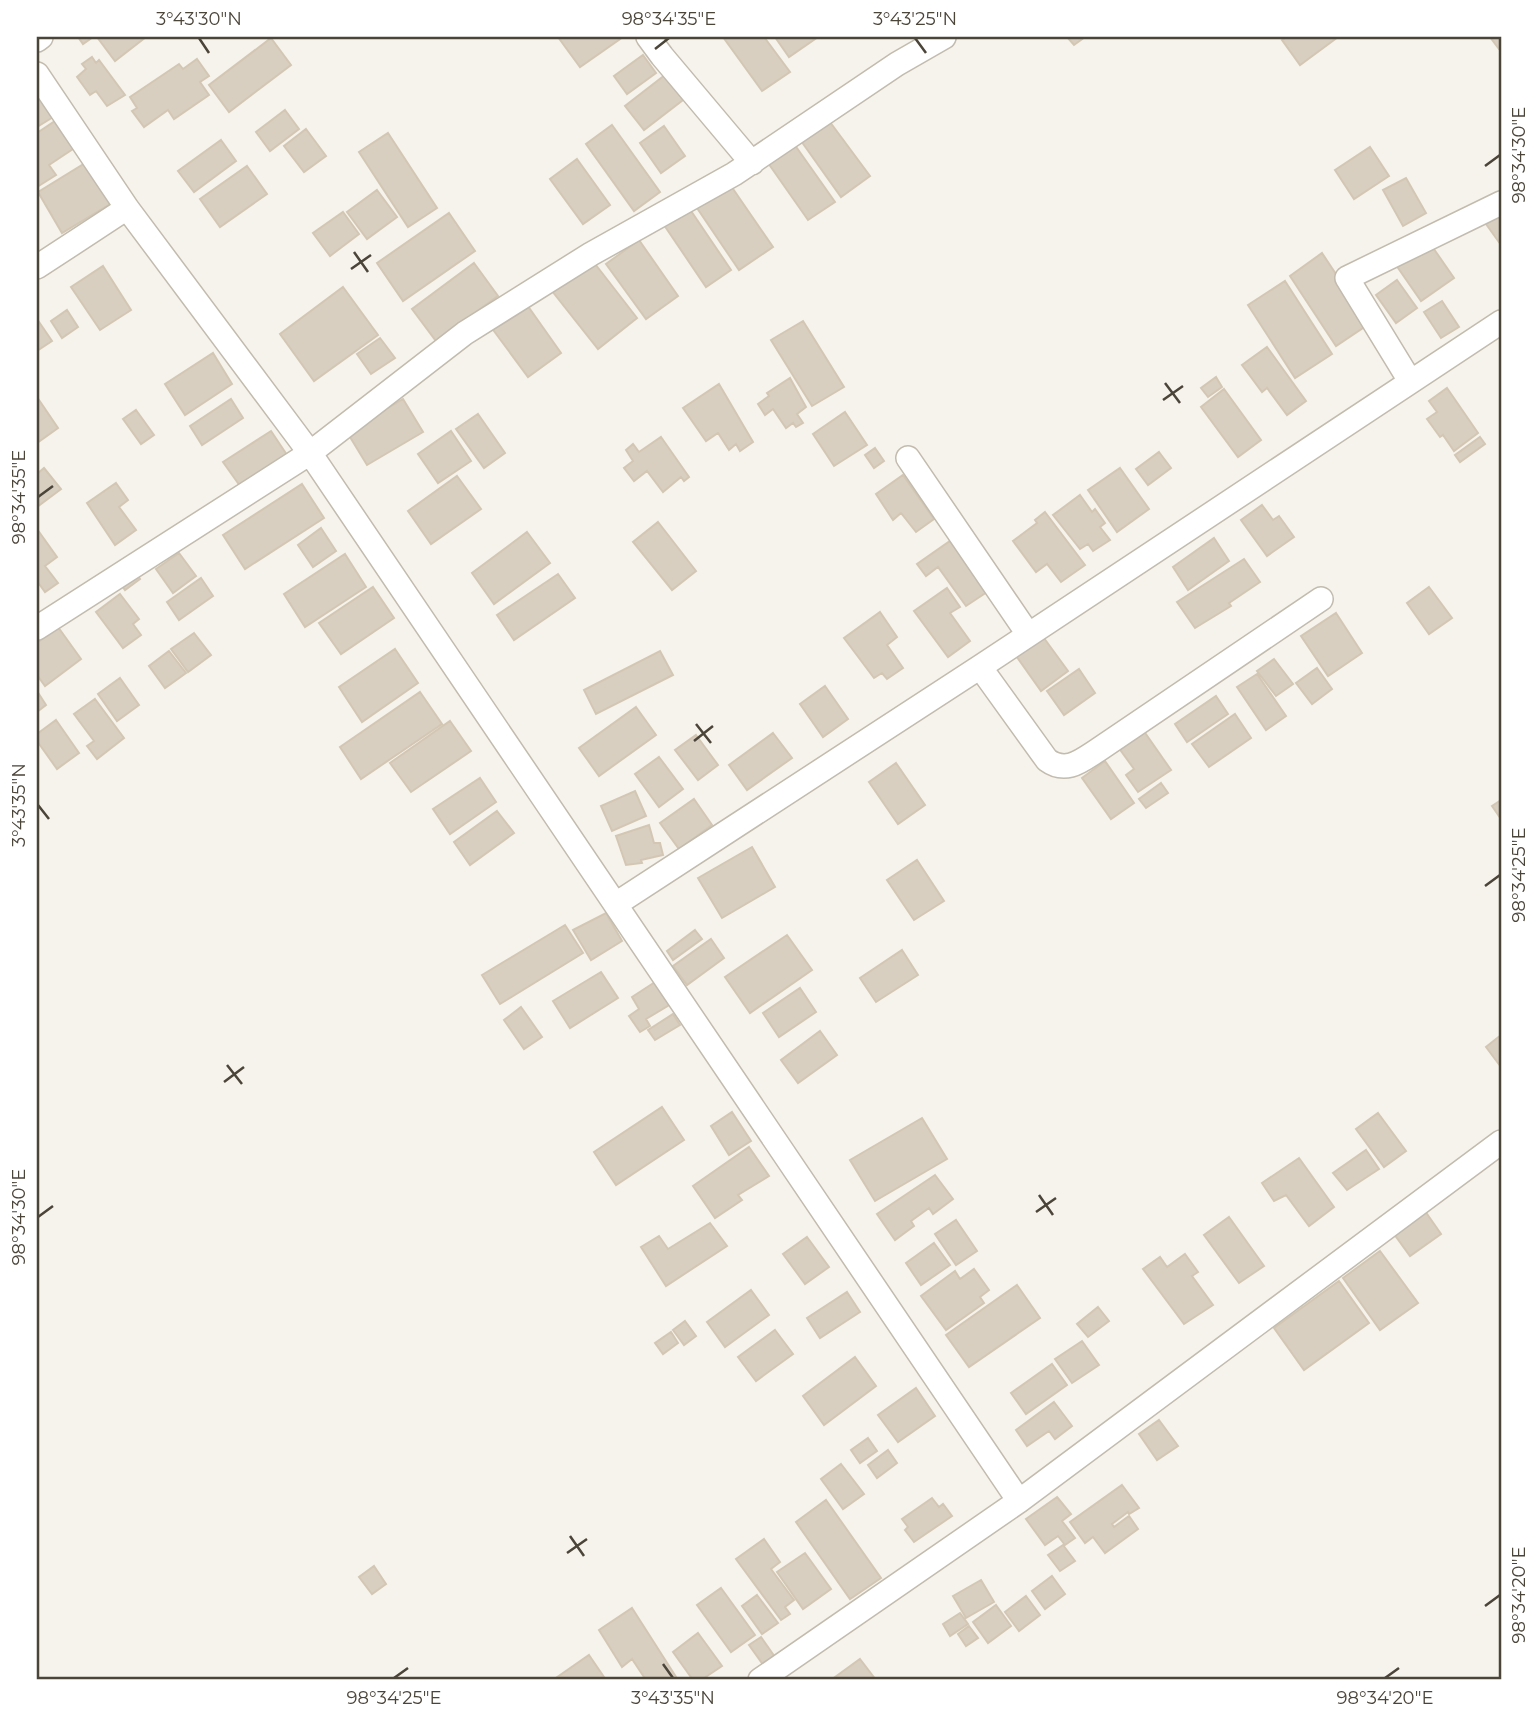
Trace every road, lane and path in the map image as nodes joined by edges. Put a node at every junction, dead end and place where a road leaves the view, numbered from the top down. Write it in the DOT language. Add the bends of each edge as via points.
graph roads {
  1 [pos="41,37"];
  2 [pos="648,37"];
  3 [pos="944,37"];
  4 [pos="37,40"];
  5 [pos="37,74"];
  6 [pos="752,163"];
  7 [pos="1501,203"];
  8 [pos="127,208"];
  9 [pos="37,267"];
  10 [pos="1501,322"];
  11 [pos="1410,381"];
  12 [pos="310,453"];
  13 [pos="908,458"];
  14 [pos="1321,599"];
  15 [pos="37,628"];
  16 [pos="1028,634"];
  17 [pos="979,667"];
  18 [pos="616,904"];
  19 [pos="1501,1142"];
  20 [pos="1019,1502"];
  21 [pos="760,1680"];
  1 -- 4 [label="street"];
  2 -- 6 [label="street"];
  3 -- 6 [label="street"];
  5 -- 8 [label="street"];
  6 -- 12 [label="street" via="591,254 465,333"];
  7 -- 11 [label="street" via="1347,278"];
  8 -- 9 [label="street"];
  8 -- 12 [label="street"];
  10 -- 11 [label="street"];
  11 -- 16 [label="street"];
  12 -- 15 [label="street"];
  12 -- 18 [label="street"];
  13 -- 16 [label="street"];
  14 -- 17 [label="street" via="1069,767 1047,760"];
  16 -- 17 [label="street"];
  17 -- 18 [label="street"];
  18 -- 20 [label="street"];
  19 -- 20 [label="street"];
  20 -- 21 [label="street"];
}
